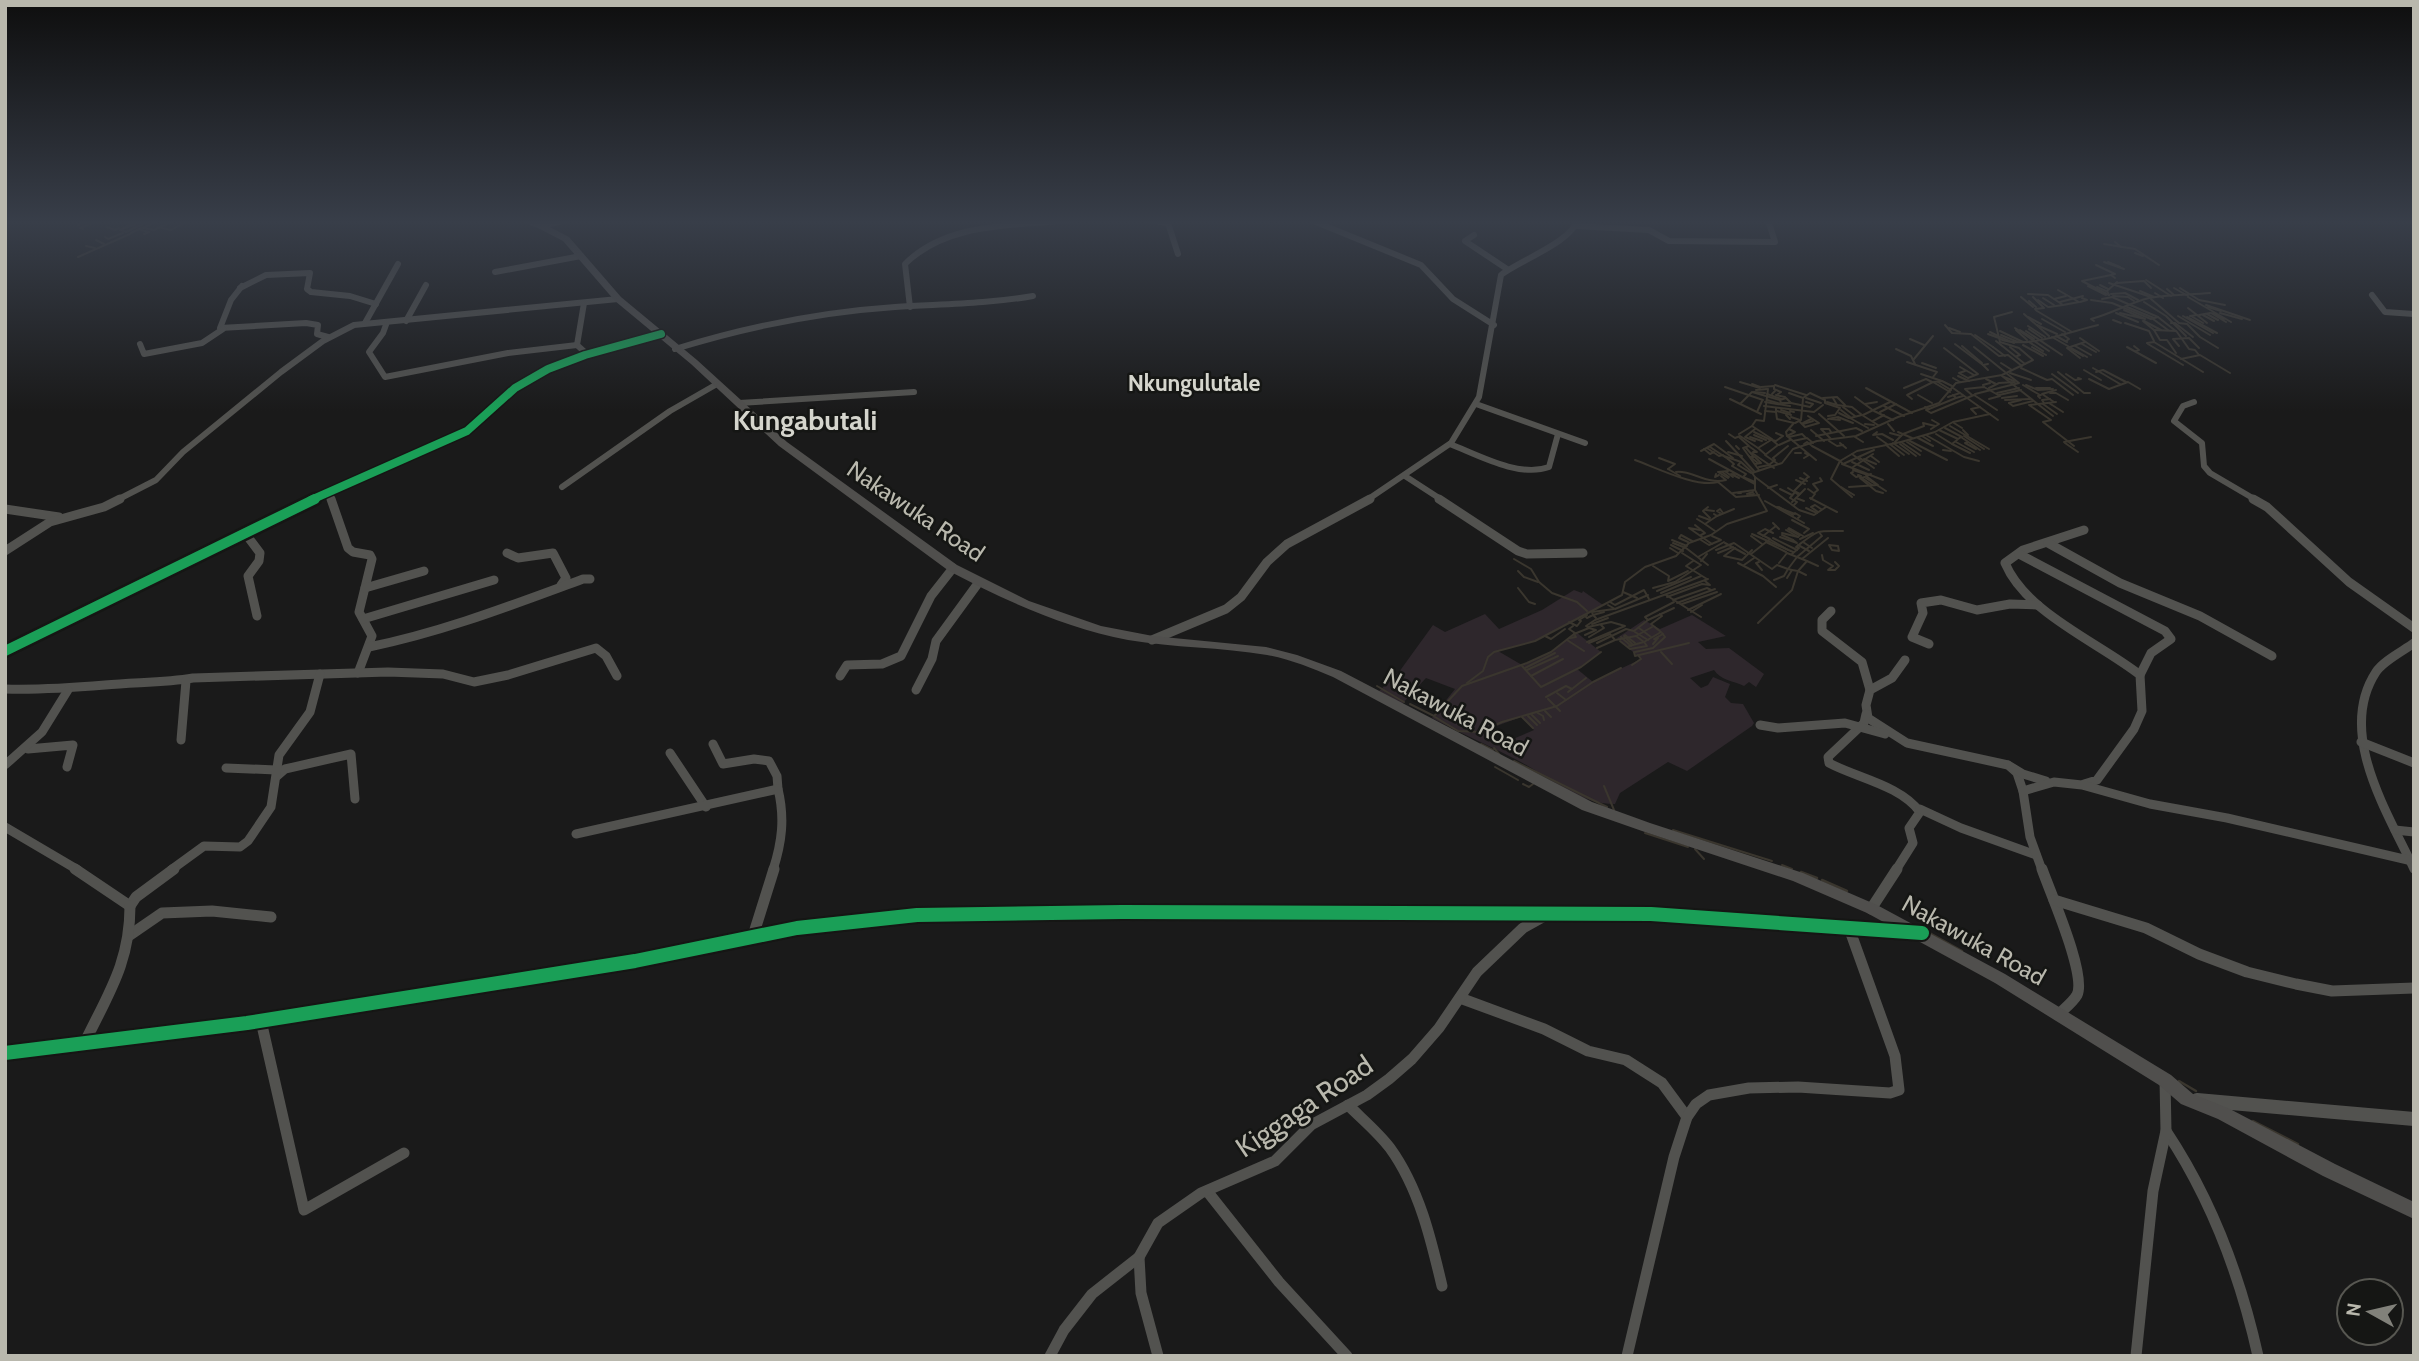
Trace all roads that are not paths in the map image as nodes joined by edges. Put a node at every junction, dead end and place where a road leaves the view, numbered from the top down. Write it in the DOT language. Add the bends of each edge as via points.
graph roads {
  1 [pos="248,284"];
  2 [pos="308,284"];
  3 [pos="387,284"];
  4 [pos="605,284"];
  5 [pos="907,284"];
  6 [pos="1439,284"];
  7 [pos="1499,284"];
  8 [pos="426,285"];
  9 [pos="2372,295"];
  10 [pos="1033,296"];
  11 [pos="618,299"];
  12 [pos="584,303"];
  13 [pos="376,304"];
  14 [pos="910,307"];
  15 [pos="2414,314"];
  16 [pos="406,321"];
  17 [pos="387,322"];
  18 [pos="365,323"];
  19 [pos="1494,325"];
  20 [pos="223,329"];
  21 [pos="661,334"];
  22 [pos="328,337"];
  23 [pos="140,344"];
  24 [pos="577,345"];
  25 [pos="675,349"];
  26 [pos="588,355"];
  27 [pos="717,384"];
  28 [pos="914,392"];
  29 [pos="2194,402"];
  30 [pos="739,403"];
  31 [pos="1476,404"];
  32 [pos="1558,434"];
  33 [pos="1585,443"];
  34 [pos="1450,444"];
  35 [pos="1405,476"];
  36 [pos="562,487"];
  37 [pos="328,493"];
  38 [pos="5,509"];
  39 [pos="60,517"];
  40 [pos="2084,530"];
  41 [pos="245,533"];
  42 [pos="2048,544"];
  43 [pos="5,551"];
  44 [pos="507,553"];
  45 [pos="1583,553"];
  46 [pos="2019,554"];
  47 [pos="953,568"];
  48 [pos="424,571"];
  49 [pos="590,579"];
  50 [pos="494,580"];
  51 [pos="979,582"];
  52 [pos="560,587"];
  53 [pos="365,588"];
  54 [pos="2027,599"];
  55 [pos="1831,611"];
  56 [pos="257,616"];
  57 [pos="363,619"];
  58 [pos="2414,628"];
  59 [pos="1152,640"];
  60 [pos="2414,643"];
  61 [pos="1928,644"];
  62 [pos="369,647"];
  63 [pos="5,651"];
  64 [pos="2272,656"];
  65 [pos="1905,660"];
  66 [pos="358,673"];
  67 [pos="320,674"];
  68 [pos="2140,675"];
  69 [pos="617,676"];
  70 [pos="840,676"];
  71 [pos="187,681"];
  72 [pos="5,689"];
  73 [pos="68,690"];
  74 [pos="916,690"];
  75 [pos="1870,690"];
  76 [pos="1866,714"];
  77 [pos="1760,725"];
  78 [pos="1859,727"];
  79 [pos="1894,737"];
  80 [pos="181,740"];
  81 [pos="2361,742"];
  82 [pos="713,744"];
  83 [pos="28,748"];
  84 [pos="670,753"];
  85 [pos="2414,762"];
  86 [pos="5,765"];
  87 [pos="2008,765"];
  88 [pos="67,767"];
  89 [pos="226,768"];
  90 [pos="276,773"];
  91 [pos="2056,782"];
  92 [pos="778,789"];
  93 [pos="2023,791"];
  94 [pos="355,799"];
  95 [pos="706,807"];
  96 [pos="1920,809"];
  97 [pos="5,827"];
  98 [pos="2395,830"];
  99 [pos="2414,832"];
  100 [pos="576,834"];
  101 [pos="2036,855"];
  102 [pos="2411,864"];
  103 [pos="2054,900"];
  104 [pos="130,906"];
  105 [pos="1871,909"];
  106 [pos="1550,913"];
  107 [pos="271,917"];
  108 [pos="1849,928"];
  109 [pos="1922,933"];
  110 [pos="130,935"];
  111 [pos="753,936"];
  112 [pos="2414,988"];
  113 [pos="1460,998"];
  114 [pos="2058,1015"];
  115 [pos="261,1021"];
  116 [pos="84,1044"];
  117 [pos="5,1053"];
  118 [pos="2165,1080"];
  119 [pos="2187,1099"];
  120 [pos="1348,1105"];
  121 [pos="1687,1117"];
  122 [pos="2414,1119"];
  123 [pos="2166,1131"];
  124 [pos="404,1153"];
  125 [pos="1207,1191"];
  126 [pos="2414,1211"];
  127 [pos="1139,1257"];
  128 [pos="1443,1286"];
  129 [pos="1050,1356"];
  130 [pos="1158,1356"];
  131 [pos="1347,1356"];
  132 [pos="1627,1356"];
  133 [pos="2136,1356"];
  134 [pos="2258,1356"];
  1 -- 20 [label="street" via="231,300 220,326"];
  2 -- 13 [label="street" via="311,292"];
  3 -- 13 [label="street"];
  4 -- 11 [label="main road, Nakawuka Road"];
  5 -- 14 [label="street"];
  6 -- 19 [label="street" via="1453,299"];
  7 -- 19 [label="street"];
  8 -- 16 [label="street"];
  9 -- 15 [label="street" via="2385,312"];
  10 -- 14 [label="street"];
  11 -- 12 [label="street"];
  11 -- 21 [label="main road, Nakawuka Road"];
  12 -- 16 [label="street"];
  12 -- 24 [label="street"];
  13 -- 18 [label="street"];
  14 -- 25 [label="street" via="761,326"];
  16 -- 17 [label="street"];
  17 -- 18 [label="street"];
  17 -- 24 [label="street" via="369,352 385,377"];
  18 -- 22 [label="street"];
  19 -- 31 [label="street"];
  20 -- 22 [label="street" via="306,323 318,325 317,334"];
  20 -- 23 [label="street" via="202,344 144,354"];
  21 -- 25 [label="main road, Nakawuka Road"];
  21 -- 26 [label="street"];
  22 -- 39 [label="street" via="183,452 156,480 104,507"];
  24 -- 26 [label="street"];
  25 -- 27 [label="main road, Nakawuka Road"];
  26 -- 37 [label="street" via="526,381 467,431"];
  27 -- 30 [label="main road, Nakawuka Road"];
  27 -- 36 [label="street" via="670,411"];
  28 -- 30 [label="street"];
  29 -- 58 [label="street" via="2183,405 2174,421 2202,443 2204,466 2210,473 2267,507 2349,582"];
  30 -- 47 [label="main road, Nakawuka Road" via="824,476"];
  31 -- 32 [label="street"];
  31 -- 34 [label="street"];
  32 -- 33 [label="street"];
  32 -- 34 [label="street" via="1549,467 1542,470 1524,470"];
  34 -- 35 [label="street"];
  35 -- 45 [label="street" via="1518,551"];
  35 -- 59 [label="street" via="1287,544 1226,609"];
  37 -- 41 [label="street"];
  37 -- 53 [label="street" via="348,548 370,555"];
  38 -- 39 [label="street"];
  39 -- 43 [label="street"];
  40 -- 42 [label="street"];
  41 -- 56 [label="street" via="261,558 248,576"];
  41 -- 63 [label="street"];
  42 -- 46 [label="street"];
  42 -- 64 [label="street" via="2120,583 2200,616"];
  44 -- 52 [label="street" via="518,558 552,553 566,578"];
  46 -- 54 [label="street" via="2006,563 2006,569"];
  46 -- 68 [label="street" via="2165,631 2171,639 2151,653"];
  47 -- 51 [label="main road, Nakawuka Road"];
  47 -- 70 [label="street" via="938,581 897,660 874,666 847,665"];
  48 -- 53 [label="street"];
  49 -- 52 [label="street"];
  50 -- 57 [label="street"];
  51 -- 59 [label="main road, Nakawuka Road" via="1050,614"];
  51 -- 74 [label="street" via="936,641"];
  52 -- 62 [label="street" via="477,618"];
  53 -- 57 [label="street" via="359,612"];
  54 -- 61 [label="street" via="1978,610 1925,601 1912,635"];
  54 -- 68 [label="street"];
  55 -- 75 [label="street" via="1822,620 1822,631 1862,662"];
  57 -- 62 [label="street" via="372,636"];
  59 -- 105 [label="main road, Nakawuka Road" via="1265,650 1306,662 1587,806 1769,866"];
  60 -- 81 [label="street" via="2377,669 2363,706"];
  62 -- 66 [label="street"];
  65 -- 75 [label="street" via="1892,678"];
  66 -- 67 [label="street"];
  66 -- 69 [label="street" via="443,674 474,682 596,648"];
  67 -- 71 [label="street"];
  67 -- 90 [label="street" via="310,712 283,748"];
  68 -- 91 [label="street" via="2143,711 2097,780"];
  71 -- 73 [label="street"];
  71 -- 80 [label="street"];
  72 -- 73 [label="street"];
  73 -- 83 [label="street"];
  75 -- 76 [label="street"];
  76 -- 78 [label="street"];
  76 -- 79 [label="street"];
  77 -- 78 [label="street" via="1845,723"];
  78 -- 79 [label="street"];
  78 -- 96 [label="street" via="1834,749 1829,763"];
  79 -- 87 [label="street"];
  81 -- 85 [label="street"];
  81 -- 98 [label="street"];
  82 -- 92 [label="street" via="723,764 764,757 771,761 779,776"];
  83 -- 86 [label="street"];
  83 -- 88 [label="street" via="73,745"];
  84 -- 95 [label="street"];
  87 -- 91 [label="street"];
  87 -- 93 [label="street" via="2017,773"];
  89 -- 90 [label="street"];
  90 -- 94 [label="street" via="351,754"];
  90 -- 104 [label="street" via="271,807 248,841 240,847 204,846"];
  91 -- 93 [label="street"];
  91 -- 102 [label="street" via="2165,808 2246,821"];
  92 -- 95 [label="street"];
  92 -- 111 [label="street" via="783,830"];
  93 -- 101 [label="street"];
  95 -- 100 [label="street"];
  96 -- 101 [label="street"];
  96 -- 105 [label="street" via="1909,828 1913,843"];
  97 -- 104 [label="street"];
  98 -- 99 [label="street"];
  98 -- 102 [label="street"];
  101 -- 103 [label="street"];
  103 -- 112 [label="street" via="2146,928 2247,972 2332,990"];
  103 -- 114 [label="street" via="2080,986"];
  104 -- 110 [label="street"];
  105 -- 109 [label="main road, Nakawuka Road"];
  106 -- 108 [label="street" via="1698,916"];
  106 -- 111 [label="street" via="960,913 842,922"];
  106 -- 113 [label="street, Kiggaga Road" via="1523,928 1477,972"];
  107 -- 110 [label="street" via="212,911 162,913"];
  108 -- 109 [label="street"];
  108 -- 121 [label="street" via="1894,1056 1899,1090 1738,1088 1708,1095"];
  109 -- 114 [label="main road, Nakawuka Road"];
  110 -- 116 [label="street" via="125,958"];
  111 -- 115 [label="street" via="555,976"];
  113 -- 120 [label="street, Kiggaga Road" via="1412,1059"];
  113 -- 121 [label="street" via="1588,1051 1626,1060 1662,1083"];
  114 -- 118 [label="main road, Nakawuka Road"];
  115 -- 116 [label="street"];
  115 -- 124 [label="street" via="304,1210"];
  116 -- 117 [label="street"];
  118 -- 119 [label="main road, Nakawuka Road"];
  118 -- 123 [label="street"];
  119 -- 122 [label="street"];
  119 -- 126 [label="main road, Nakawuka Road"];
  120 -- 125 [label="street, Kiggaga Road" via="1311,1125 1275,1161"];
  120 -- 128 [label="street" via="1392,1152 1405,1175 1432,1240"];
  121 -- 132 [label="street"];
  123 -- 133 [label="street" via="2153,1191"];
  123 -- 134 [label="street" via="2196,1175 2243,1291"];
  125 -- 127 [label="street, Kiggaga Road" via="1158,1223"];
  125 -- 131 [label="street" via="1250,1248"];
  127 -- 129 [label="street, Kiggaga Road" via="1092,1294"];
  127 -- 130 [label="street" via="1141,1293"];
}
